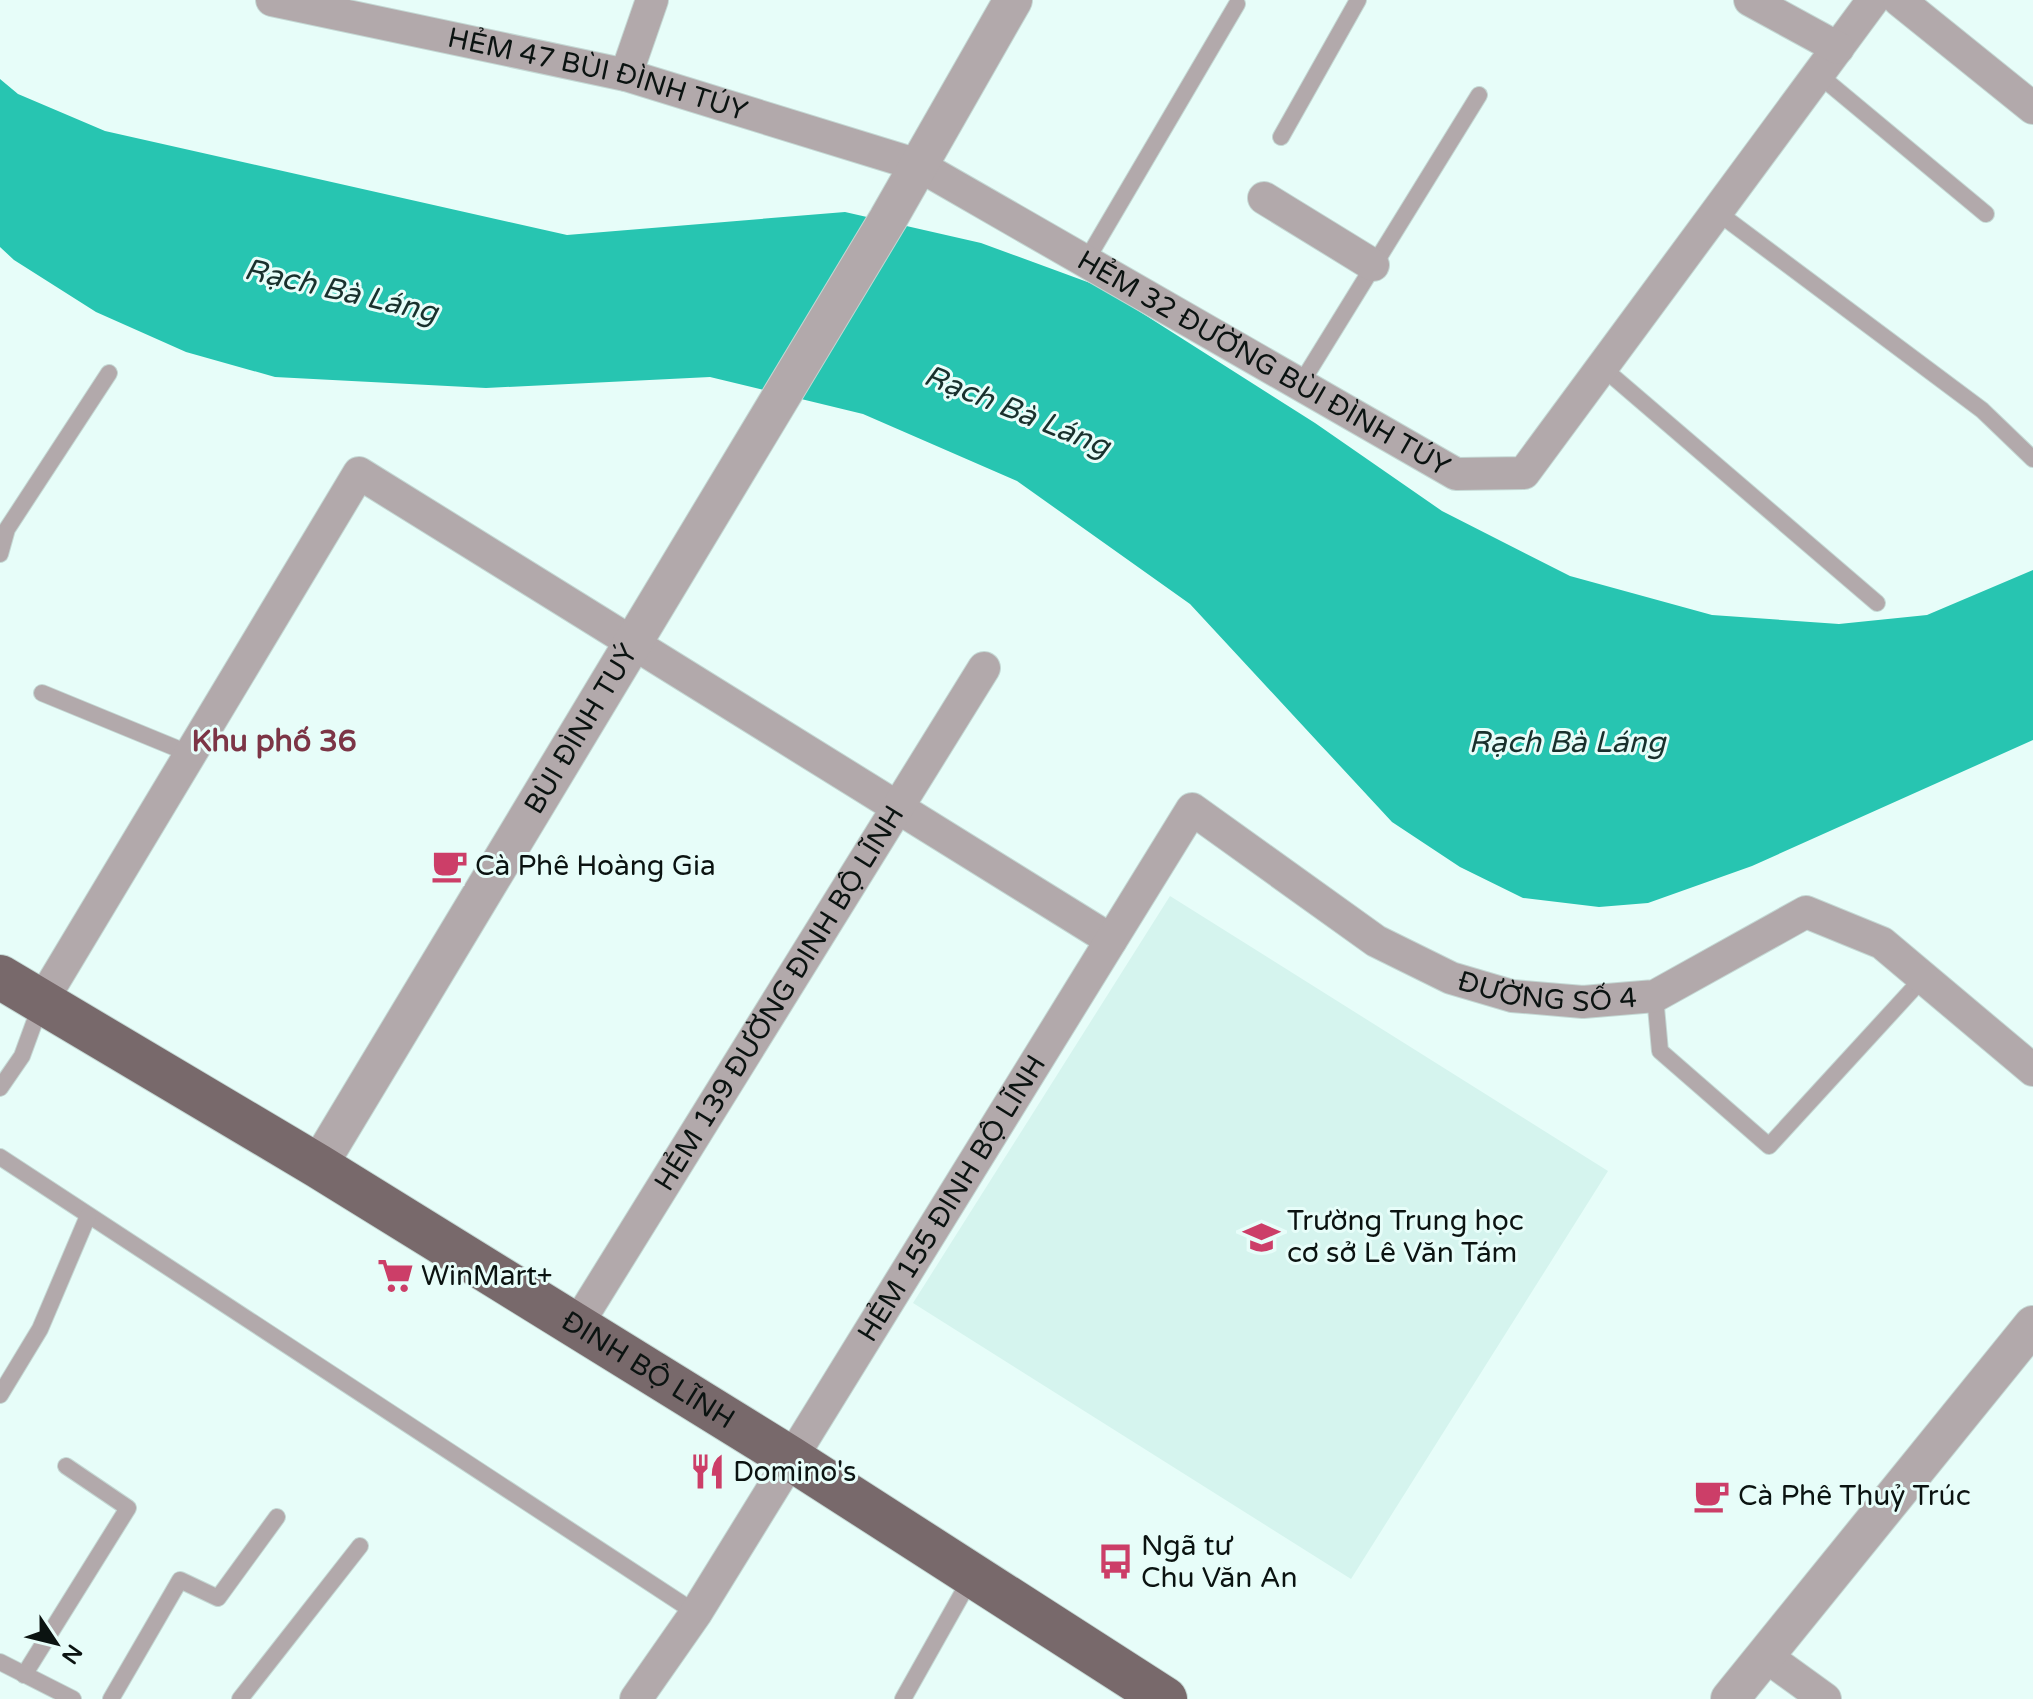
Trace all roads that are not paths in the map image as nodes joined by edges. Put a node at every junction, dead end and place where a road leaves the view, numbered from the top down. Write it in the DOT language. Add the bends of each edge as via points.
graph roads {
  1 [pos="272,0"];
  2 [pos="652,0"];
  3 [pos="1013,0"];
  4 [pos="1358,0"];
  5 [pos="1750,0"];
  6 [pos="1873,0"];
  7 [pos="1899,0"];
  8 [pos="1237,4"];
  9 [pos="1838,48"];
  10 [pos="626,75"];
  11 [pos="1819,75"];
  12 [pos="1479,95"];
  13 [pos="2033,108"];
  14 [pos="1281,137"];
  15 [pos="918,165"];
  16 [pos="1264,198"];
  17 [pos="1717,212"];
  18 [pos="1986,214"];
  19 [pos="1086,261"];
  20 [pos="1373,265"];
  21 [pos="1603,368"];
  22 [pos="109,373"];
  23 [pos="1300,385"];
  24 [pos="2033,459"];
  25 [pos="0,554"];
  26 [pos="1877,603"];
  27 [pos="633,641"];
  28 [pos="984,668"];
  29 [pos="42,693"];
  30 [pos="188,753"];
  31 [pos="897,808"];
  32 [pos="1111,940"];
  33 [pos="0,977"];
  34 [pos="1923,978"];
  35 [pos="1655,996"];
  36 [pos="42,1001"];
  37 [pos="2033,1070"];
  38 [pos="0,1088"];
  39 [pos="0,1157"];
  40 [pos="318,1166"];
  41 [pos="88,1216"];
  42 [pos="2033,1325"];
  43 [pos="575,1328"];
  44 [pos="0,1395"];
  45 [pos="790,1458"];
  46 [pos="66,1466"];
  47 [pos="277,1517"];
  48 [pos="360,1546"];
  49 [pos="973,1574"];
  50 [pos="696,1613"];
  51 [pos="1767,1657"];
  52 [pos="0,1662"];
  53 [pos="24,1675"];
  54 [pos="73,1699"];
  55 [pos="111,1699"];
  56 [pos="240,1699"];
  57 [pos="636,1699"];
  58 [pos="903,1699"];
  59 [pos="1165,1699"];
  60 [pos="1730,1699"];
  61 [pos="1825,1699"];
  1 -- 10 [label="street, HẺM 47 BÙI ĐÌNH TÚY"];
  2 -- 10 [label="street"];
  3 -- 15 [label="street"];
  4 -- 14 [label="lane"];
  5 -- 9 [label="street"];
  6 -- 9 [label="street, HẺM 32 ĐƯỜNG BÙI ĐÌNH TÚY"];
  7 -- 13 [label="street"];
  8 -- 19 [label="lane"];
  9 -- 11 [label="street, HẺM 32 ĐƯỜNG BÙI ĐÌNH TÚY"];
  10 -- 15 [label="street, HẺM 47 BÙI ĐÌNH TÚY"];
  11 -- 17 [label="street, HẺM 32 ĐƯỜNG BÙI ĐÌNH TÚY"];
  11 -- 18 [label="lane"];
  12 -- 20 [label="lane"];
  15 -- 19 [label="street, HẺM 32 ĐƯỜNG BÙI ĐÌNH TÚY"];
  15 -- 27 [label="street, BÙI ĐÌNH TUÝ"];
  16 -- 20 [label="street"];
  17 -- 21 [label="street, HẺM 32 ĐƯỜNG BÙI ĐÌNH TÚY"];
  17 -- 24 [label="lane" via="1982,410"];
  19 -- 23 [label="street, HẺM 32 ĐƯỜNG BÙI ĐÌNH TÚY"];
  20 -- 23 [label="lane"];
  21 -- 23 [label="street, HẺM 32 ĐƯỜNG BÙI ĐÌNH TÚY" via="1524,473 1456,474"];
  21 -- 26 [label="lane"];
  22 -- 25 [label="lane" via="7,529"];
  27 -- 30 [label="street" via="359,473"];
  27 -- 31 [label="street"];
  27 -- 40 [label="street, BÙI ĐÌNH TUÝ"];
  28 -- 31 [label="street, HẺM 139 ĐƯỜNG ĐINH BỘ LĨNH"];
  29 -- 30 [label="lane"];
  30 -- 36 [label="street"];
  31 -- 32 [label="street"];
  31 -- 43 [label="street, HẺM 139 ĐƯỜNG ĐINH BỘ LĨNH"];
  32 -- 35 [label="street, ĐƯỜNG SỐ 4" via="1192,809 1376,941 1451,978 1512,996 1583,1002"];
  32 -- 45 [label="street, HẺM 155 ĐINH BỘ LĨNH"];
  33 -- 36 [label="main road, ĐINH BỘ LĨNH"];
  34 -- 35 [label="street, ĐƯỜNG SỐ 4" via="1882,943 1806,912"];
  34 -- 35 [label="lane" via="1769,1146 1660,1051"];
  34 -- 37 [label="street, ĐƯỜNG SỐ 4"];
  36 -- 38 [label="lane" via="22,1056"];
  36 -- 40 [label="main road, ĐINH BỘ LĨNH"];
  39 -- 41 [label="lane"];
  40 -- 43 [label="main road, ĐINH BỘ LĨNH"];
  41 -- 44 [label="lane" via="40,1329"];
  41 -- 50 [label="lane"];
  42 -- 51 [label="street"];
  43 -- 45 [label="main road, ĐINH BỘ LĨNH"];
  45 -- 49 [label="main road, ĐINH BỘ LĨNH"];
  45 -- 50 [label="street, HẺM 155 ĐINH BỘ LĨNH"];
  46 -- 53 [label="lane" via="128,1508"];
  47 -- 55 [label="lane" via="218,1598 180,1580"];
  48 -- 56 [label="lane"];
  49 -- 58 [label="lane"];
  49 -- 59 [label="main road, ĐINH BỘ LĨNH"];
  50 -- 57 [label="street, HẺM 155 ĐINH BỘ LĨNH"];
  51 -- 60 [label="street"];
  51 -- 61 [label="street"];
  52 -- 53 [label="lane"];
  53 -- 54 [label="lane"];
}
